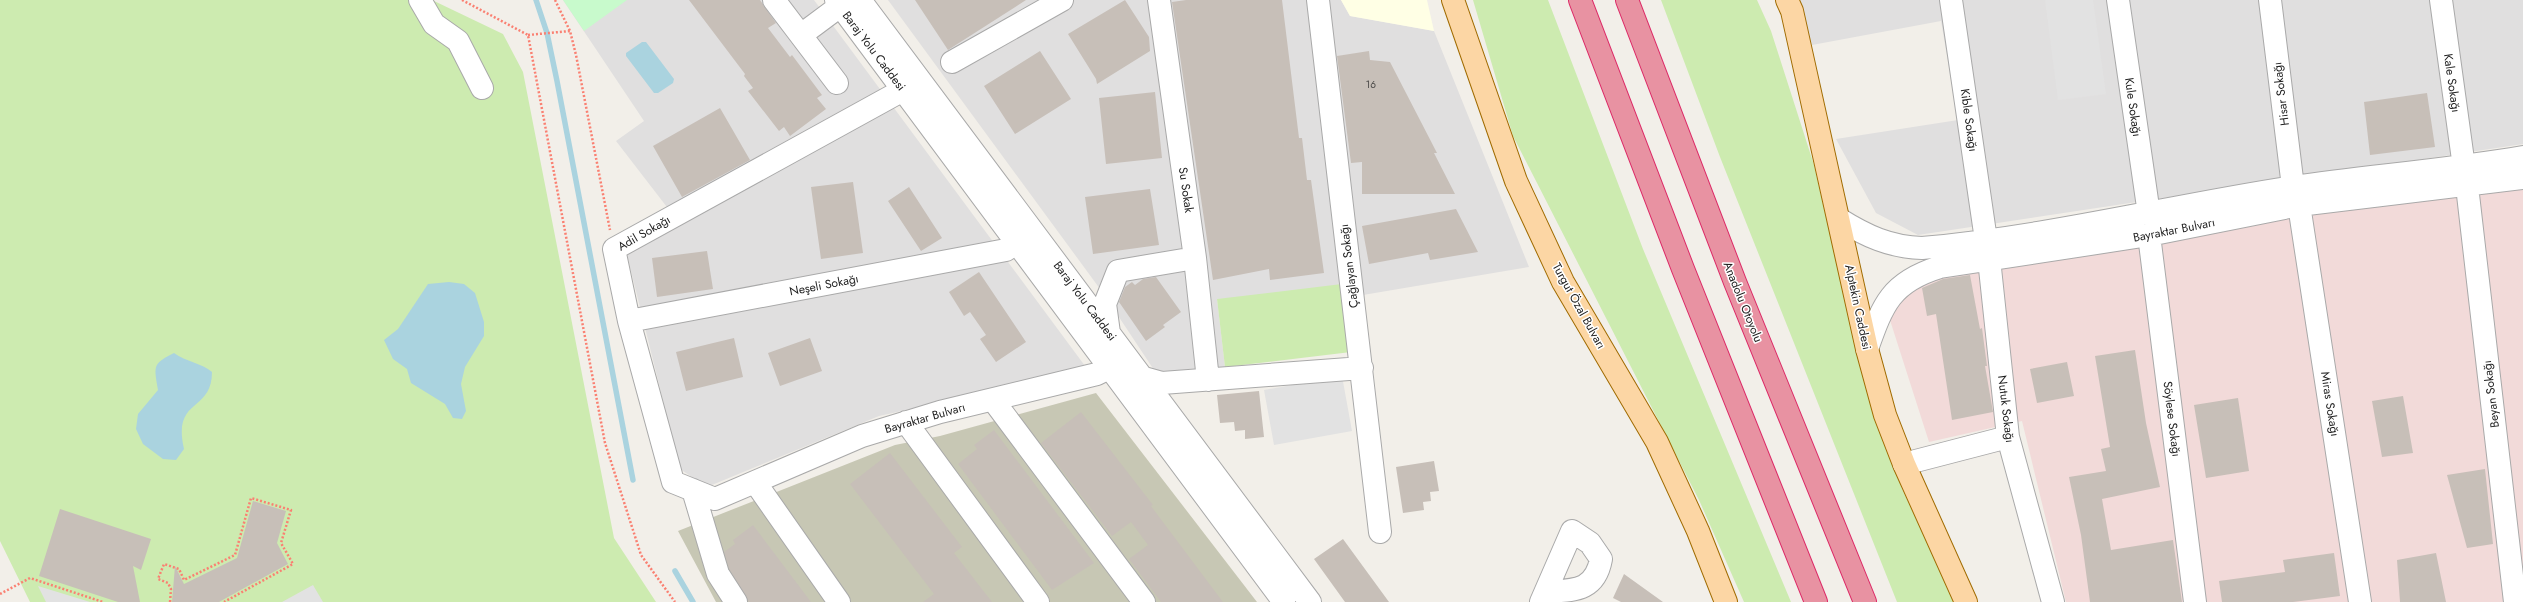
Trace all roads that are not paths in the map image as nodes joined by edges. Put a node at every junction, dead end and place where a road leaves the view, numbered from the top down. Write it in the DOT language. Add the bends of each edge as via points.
graph roads {
  1 [pos="420,0"];
  2 [pos="774,0"];
  3 [pos="1062,0"];
  4 [pos="1159,0"];
  5 [pos="1318,0"];
  6 [pos="1453,0"];
  7 [pos="1580,0"];
  8 [pos="1627,0"];
  9 [pos="1787,0"];
  10 [pos="1951,0"];
  11 [pos="2118,0"];
  12 [pos="2270,0"];
  13 [pos="2441,0"];
  14 [pos="846,2"];
  15 [pos="801,35"];
  16 [pos="952,62"];
  17 [pos="837,83"];
  18 [pos="482,88"];
  19 [pos="903,90"];
  20 [pos="2523,157"];
  21 [pos="2465,176"];
  22 [pos="2523,178"];
  23 [pos="2296,196"];
  24 [pos="2149,214"];
  25 [pos="1839,219"];
  26 [pos="2149,235"];
  27 [pos="1016,243"];
  28 [pos="1988,249"];
  29 [pos="1195,258"];
  30 [pos="629,321"];
  31 [pos="1109,333"];
  32 [pos="1867,349"];
  33 [pos="1109,368"];
  34 [pos="1362,368"];
  35 [pos="1142,378"];
  36 [pos="1208,380"];
  37 [pos="993,400"];
  38 [pos="906,422"];
  39 [pos="2008,437"];
  40 [pos="1904,464"];
  41 [pos="756,482"];
  42 [pos="693,490"];
  43 [pos="715,499"];
  44 [pos="1380,532"];
  45 [pos="736,602"];
  46 [pos="839,602"];
  47 [pos="1038,602"];
  48 [pos="1144,602"];
  49 [pos="1284,602"];
  50 [pos="1310,602"];
  51 [pos="1726,602"];
  52 [pos="1816,602"];
  53 [pos="1865,602"];
  54 [pos="1966,602"];
  55 [pos="2053,602"];
  56 [pos="2195,602"];
  57 [pos="2360,602"];
  58 [pos="2515,602"];
  1 -- 18 [label="street" via="434,24 458,41"];
  2 -- 15 [label="street"];
  3 -- 16 [label="street"];
  4 -- 29 [label="street, Su Sokak"];
  5 -- 34 [label="street, Çağlayan Sokağı"];
  6 -- 51 [label="main road, Turgut Özal Bulvarı" via="1516,181 1564,282 1657,442 1698,531"];
  7 -- 52 [label="highway" via="1683,269"];
  8 -- 53 [label="highway, Anadolu Otoyolu" via="1735,282"];
  9 -- 25 [label="main road, Alptekin Caddesi" via="1792,11"];
  10 -- 28 [label="street, Kible Sokağı"];
  11 -- 24 [label="street, Kule Sokağı"];
  12 -- 23 [label="street, Hisar Sokağı"];
  13 -- 21 [label="street, Kale Sokağı"];
  14 -- 15 [label="street"];
  14 -- 19 [label="street, Baraj Yolu Caddesi"];
  14 -- 31 [label="street, Baraj Yolu Caddesi"];
  15 -- 17 [label="street"];
  19 -- 27 [label="street, Baraj Yolu Caddesi"];
  19 -- 30 [label="street, Adil Sokağı" via="614,248"];
  20 -- 21 [label="street, Bayraktar Bulvarı"];
  21 -- 22 [label="street, Bayraktar Bulvarı"];
  21 -- 23 [label="street, Bayraktar Bulvarı"];
  21 -- 58 [label="street, Beyan Sokağı"];
  23 -- 24 [label="street, Bayraktar Bulvarı"];
  23 -- 26 [label="street, Bayraktar Bulvarı"];
  23 -- 57 [label="street, Miras Sokağı"];
  24 -- 28 [label="street, Bayraktar Bulvarı"];
  25 -- 28 [label="street, Bayraktar Bulvarı" via="1868,236 1901,247"];
  25 -- 32 [label="main road, Alptekin Caddesi"];
  26 -- 28 [label="street, Bayraktar Bulvarı"];
  26 -- 56 [label="street, Söylese Sokağı"];
  27 -- 30 [label="street, Neşeli Sokağı" via="1006,250"];
  27 -- 33 [label="street, Baraj Yolu Caddesi"];
  28 -- 32 [label="street, Bayraktar Bulvarı" via="1921,273 1901,286 1882,308"];
  28 -- 39 [label="street, Nutuk Sokağı"];
  29 -- 31 [label="street" via="1118,271 1106,304"];
  29 -- 36 [label="street, Su Sokak"];
  30 -- 42 [label="street, Adil Sokağı" via="673,482"];
  31 -- 33 [label="street"];
  31 -- 35 [label="street, Baraj Yolu Caddesi"];
  32 -- 40 [label="main road, Alptekin Caddesi" via="1885,415"];
  33 -- 35 [label="street"];
  33 -- 37 [label="street, Bayraktar Bulvarı" via="1097,374"];
  33 -- 49 [label="street, Baraj Yolu Caddesi"];
  34 -- 36 [label="street"];
  34 -- 44 [label="street, Çağlayan Sokağı"];
  35 -- 36 [label="street" via="1162,382"];
  35 -- 50 [label="street, Baraj Yolu Caddesi"];
  37 -- 38 [label="street, Bayraktar Bulvarı"];
  37 -- 48 [label="street"];
  38 -- 41 [label="street, Bayraktar Bulvarı" via="862,436"];
  38 -- 47 [label="street"];
  39 -- 40 [label="street"];
  39 -- 55 [label="street, Nutuk Sokağı"];
  40 -- 54 [label="main road, Alptekin Caddesi"];
  41 -- 43 [label="street, Bayraktar Bulvarı"];
  41 -- 46 [label="street"];
  42 -- 43 [label="street, Adil Sokağı"];
  42 -- 45 [label="street" via="718,574"];
}
